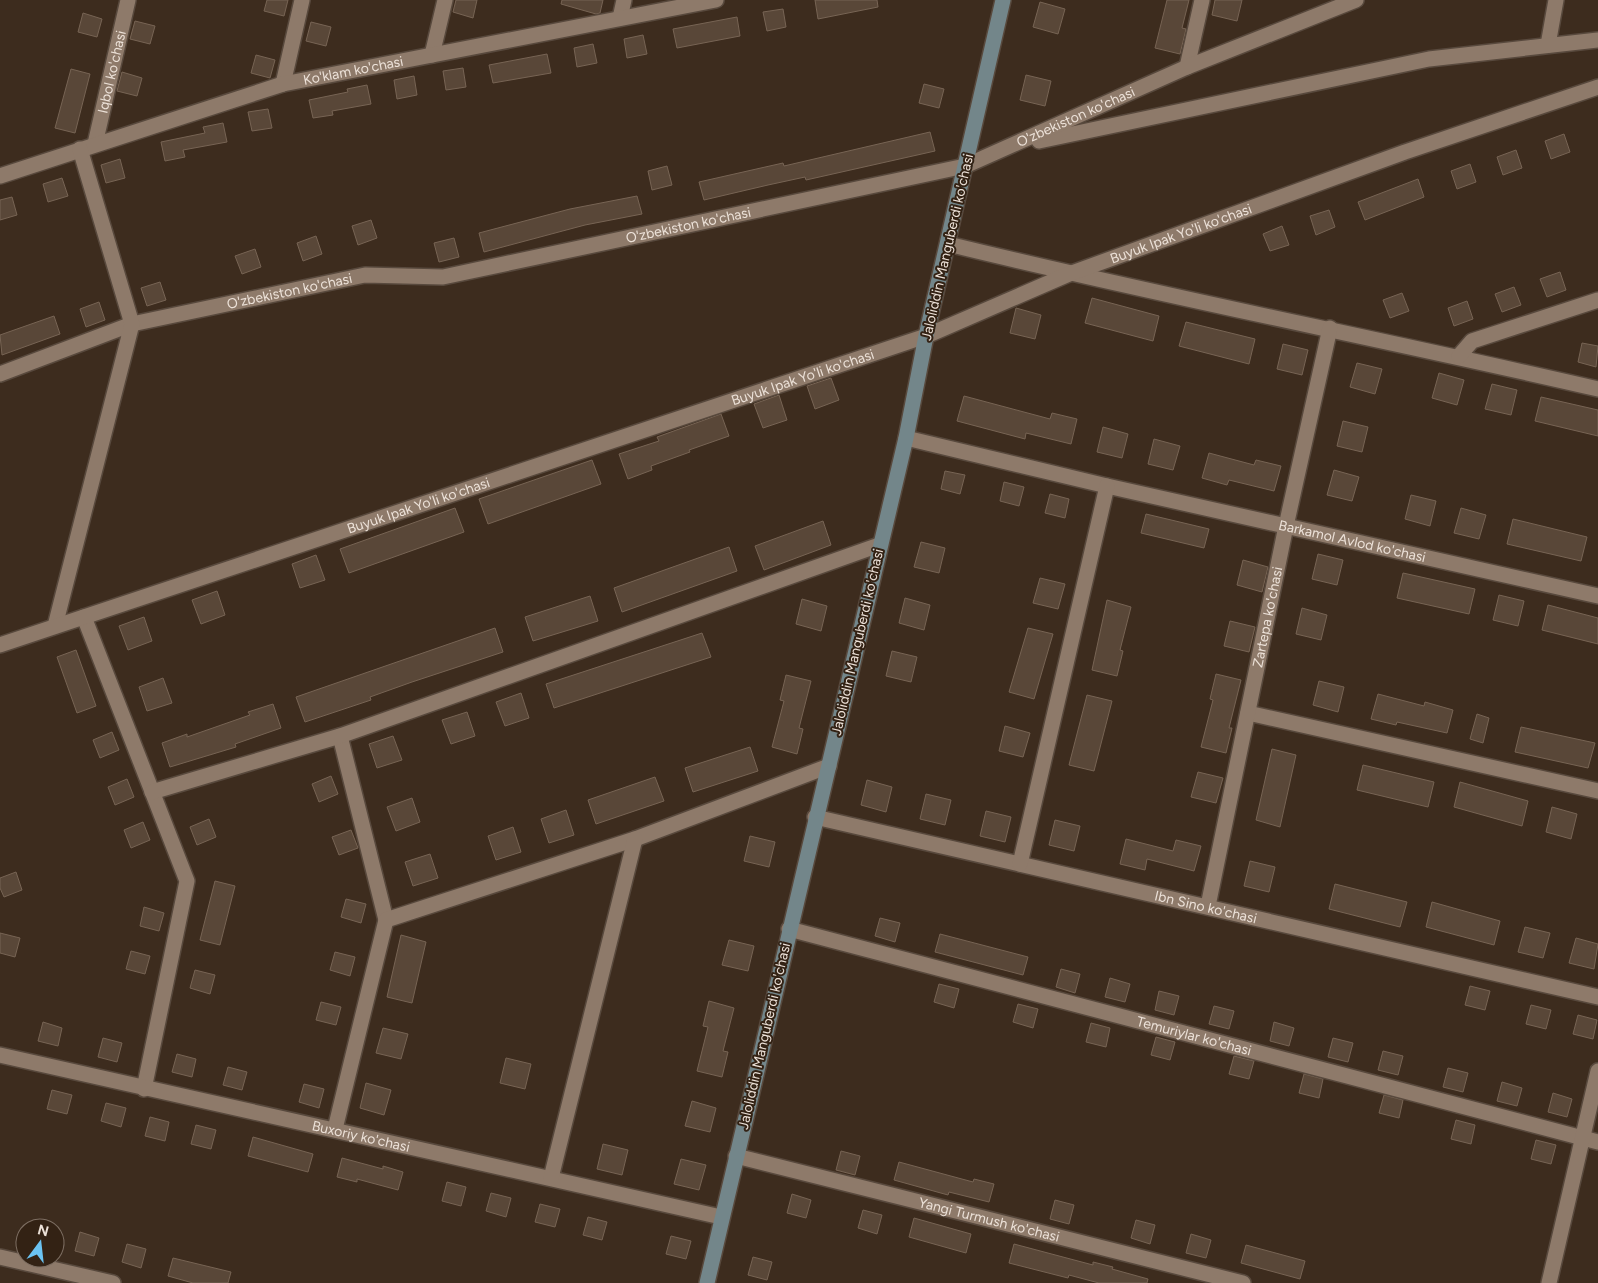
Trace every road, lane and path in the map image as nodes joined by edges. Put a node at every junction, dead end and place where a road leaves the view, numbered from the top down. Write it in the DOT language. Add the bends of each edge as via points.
graph roads {
  1 [pos="128,0"];
  2 [pos="302,0"];
  3 [pos="445,0"];
  4 [pos="624,0"];
  5 [pos="716,0"];
  6 [pos="1003,0"];
  7 [pos="1202,0"];
  8 [pos="1356,0"];
  9 [pos="1556,0"];
  10 [pos="620,18"];
  11 [pos="1598,40"];
  12 [pos="1548,45"];
  13 [pos="432,55"];
  14 [pos="1188,67"];
  15 [pos="284,84"];
  16 [pos="1598,87"];
  17 [pos="95,144"];
  18 [pos="1010,147"];
  19 [pos="80,149"];
  20 [pos="965,166"];
  21 [pos="0,176"];
  22 [pos="948,244"];
  23 [pos="1069,274"];
  24 [pos="1598,300"];
  25 [pos="132,324"];
  26 [pos="1330,328"];
  27 [pos="926,336"];
  28 [pos="1458,356"];
  29 [pos="0,374"];
  30 [pos="1598,389"];
  31 [pos="906,438"];
  32 [pos="1107,486"];
  33 [pos="1286,526"];
  34 [pos="879,545"];
  35 [pos="1598,596"];
  36 [pos="84,616"];
  37 [pos="55,626"];
  38 [pos="0,645"];
  39 [pos="1248,713"];
  40 [pos="340,736"];
  41 [pos="829,766"];
  42 [pos="1598,791"];
  43 [pos="152,792"];
  44 [pos="815,817"];
  45 [pos="635,839"];
  46 [pos="1020,864"];
  47 [pos="1208,906"];
  48 [pos="386,920"];
  49 [pos="789,929"];
  50 [pos="1598,997"];
  51 [pos="0,1055"];
  52 [pos="1598,1071"];
  53 [pos="144,1089"];
  54 [pos="335,1130"];
  55 [pos="1582,1138"];
  56 [pos="1598,1142"];
  57 [pos="736,1156"];
  58 [pos="551,1178"];
  59 [pos="721,1216"];
  60 [pos="0,1257"];
  61 [pos="113,1283"];
  62 [pos="707,1283"];
  63 [pos="1243,1283"];
  64 [pos="1549,1283"];
  1 -- 17 [label="street, Iqbol ko'chasi"];
  2 -- 15 [label="street"];
  3 -- 13 [label="street"];
  4 -- 10 [label="street"];
  5 -- 10 [label="street, Ko'klam ko'chasi"];
  6 -- 20 [label="street, Jaloliddin Manguberdi ko'chasi"];
  7 -- 14 [label="street"];
  8 -- 14 [label="street, O'zbekiston ko'chasi"];
  9 -- 12 [label="street"];
  10 -- 13 [label="street, Ko'klam ko'chasi"];
  11 -- 12 [label="street"];
  12 -- 18 [label="street" via="1429,59"];
  13 -- 15 [label="street, Ko'klam ko'chasi"];
  14 -- 18 [label="street, O'zbekiston ko'chasi"];
  15 -- 17 [label="street, Ko'klam ko'chasi"];
  16 -- 23 [label="street, Buyuk Ipak Yo'li ko'chasi" via="1405,152"];
  17 -- 19 [label="street, Ko'klam ko'chasi"];
  18 -- 20 [label="street, O'zbekiston ko'chasi"];
  19 -- 21 [label="street, Ko'klam ko'chasi"];
  19 -- 25 [label="street"];
  20 -- 22 [label="street, Jaloliddin Manguberdi ko'chasi"];
  20 -- 25 [label="street, O'zbekiston ko'chasi" via="443,277 365,275"];
  22 -- 23 [label="street"];
  22 -- 27 [label="street, Jaloliddin Manguberdi ko'chasi"];
  23 -- 26 [label="street"];
  23 -- 27 [label="street, Buyuk Ipak Yo'li ko'chasi"];
  24 -- 28 [label="street" via="1472,341"];
  25 -- 29 [label="street, O'zbekiston ko'chasi"];
  25 -- 37 [label="street"];
  26 -- 28 [label="street"];
  26 -- 33 [label="street, Zartepa ko'chasi"];
  27 -- 31 [label="street, Jaloliddin Manguberdi ko'chasi"];
  27 -- 36 [label="street, Buyuk Ipak Yo'li ko'chasi"];
  28 -- 30 [label="street"];
  31 -- 32 [label="street, Barkamol Avlod ko'chasi"];
  31 -- 34 [label="street, Jaloliddin Manguberdi ko'chasi"];
  32 -- 33 [label="street, Barkamol Avlod ko'chasi"];
  32 -- 46 [label="street"];
  33 -- 35 [label="street, Barkamol Avlod ko'chasi"];
  33 -- 39 [label="street, Zartepa ko'chasi"];
  34 -- 40 [label="street"];
  34 -- 41 [label="street, Jaloliddin Manguberdi ko'chasi"];
  36 -- 37 [label="street, Buyuk Ipak Yo'li ko'chasi"];
  36 -- 43 [label="street"];
  37 -- 38 [label="street, Buyuk Ipak Yo'li ko'chasi"];
  39 -- 42 [label="street"];
  39 -- 47 [label="street, Zartepa ko'chasi"];
  40 -- 43 [label="street"];
  40 -- 48 [label="street"];
  41 -- 44 [label="street, Jaloliddin Manguberdi ko'chasi"];
  41 -- 45 [label="street"];
  43 -- 53 [label="street" via="187,881"];
  44 -- 46 [label="street, Ibn Sino ko'chasi"];
  44 -- 49 [label="street, Jaloliddin Manguberdi ko'chasi"];
  45 -- 48 [label="street"];
  45 -- 58 [label="street"];
  46 -- 47 [label="street, Ibn Sino ko'chasi"];
  47 -- 50 [label="street, Ibn Sino ko'chasi"];
  48 -- 54 [label="street"];
  49 -- 55 [label="street, Temuriylar ko'chasi"];
  49 -- 57 [label="street, Jaloliddin Manguberdi ko'chasi"];
  51 -- 53 [label="street, Buxoriy ko'chasi"];
  52 -- 55 [label="street"];
  53 -- 54 [label="street, Buxoriy ko'chasi"];
  54 -- 58 [label="street, Buxoriy ko'chasi"];
  55 -- 56 [label="street, Temuriylar ko'chasi"];
  55 -- 64 [label="street"];
  57 -- 59 [label="street, Jaloliddin Manguberdi ko'chasi"];
  57 -- 63 [label="street, Yangi Turmush ko'chasi"];
  58 -- 59 [label="street, Buxoriy ko'chasi"];
  59 -- 62 [label="street, Jaloliddin Manguberdi ko'chasi"];
  60 -- 61 [label="street"];
}
